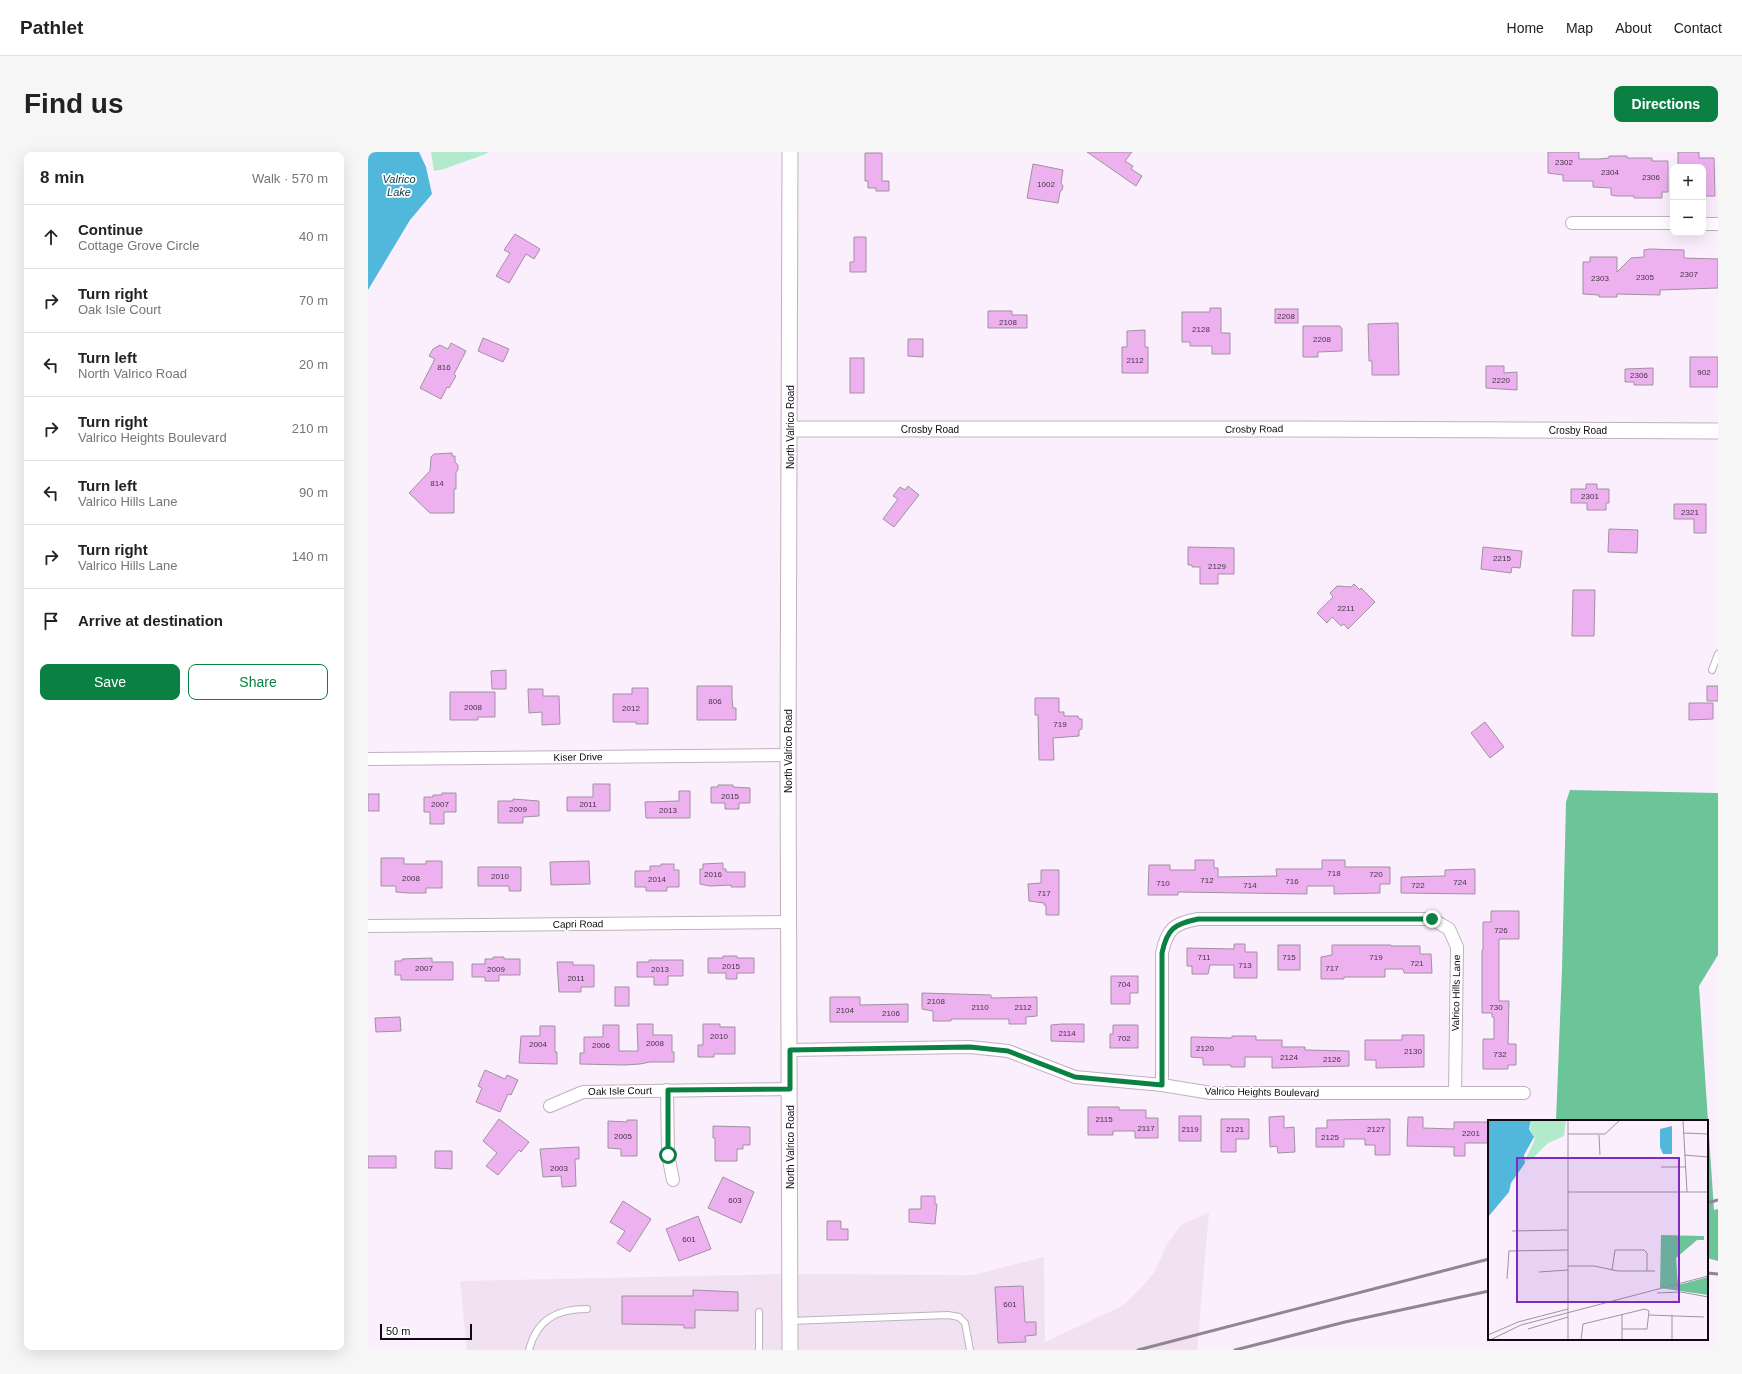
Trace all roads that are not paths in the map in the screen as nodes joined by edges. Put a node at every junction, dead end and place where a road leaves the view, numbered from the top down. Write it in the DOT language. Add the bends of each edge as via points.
graph roads {
  1 [pos="790,152"];
  2 [pos="1572,223"];
  3 [pos="1670,223"];
  4 [pos="1706,224"];
  5 [pos="1718,224"];
  6 [pos="790,429"];
  7 [pos="1718,431"];
  8 [pos="1718,654"];
  9 [pos="1712,670"];
  10 [pos="788,755"];
  11 [pos="368,759"];
  12 [pos="788,922"];
  13 [pos="368,926"];
  14 [pos="790,1050"];
  15 [pos="1162,1085"];
  16 [pos="790,1089"];
  17 [pos="668,1090"];
  18 [pos="1455,1093"];
  19 [pos="1524,1093"];
  20 [pos="550,1106"];
  21 [pos="673,1180"];
  22 [pos="587,1309"];
  23 [pos="759,1312"];
  24 [pos="790,1321"];
  25 [pos="529,1350"];
  26 [pos="760,1350"];
  27 [pos="790,1350"];
  28 [pos="970,1350"];
  1 -- 6 [label="street, North Valrico Road"];
  2 -- 3 [label="street"];
  4 -- 5 [label="street"];
  6 -- 7 [label="street, Crosby Road"];
  6 -- 10 [label="street, North Valrico Road"];
  8 -- 9 [label="lane"];
  10 -- 11 [label="street, Kiser Drive"];
  10 -- 12 [label="street, North Valrico Road"];
  12 -- 13 [label="street, Capri Road"];
  12 -- 14 [label="street, North Valrico Road"];
  14 -- 15 [label="street, Valrico Heights Boulevard" via="970,1047 1008,1051 1075,1077"];
  14 -- 16 [label="street, North Valrico Road"];
  15 -- 18 [label="street, Valrico Heights Boulevard" via="1211,1093"];
  15 -- 18 [label="street, Valrico Hills Lane" via="1162,953 1170,930 1182,922 1198,919 1432,919 1449,929 1457,947"];
  16 -- 17 [label="street, Oak Isle Court"];
  16 -- 24 [label="street, North Valrico Road"];
  17 -- 20 [label="street, Oak Isle Court" via="583,1092"];
  17 -- 21 [label="street" via="668,1155"];
  18 -- 19 [label="street, Valrico Heights Boulevard"];
  22 -- 25 [label="lane" via="558,1312 549,1318 538,1330"];
  23 -- 26 [label="lane"];
  24 -- 27 [label="street, North Valrico Road"];
  24 -- 28 [label="lane" via="948,1315 959,1317 965,1323"];
}
